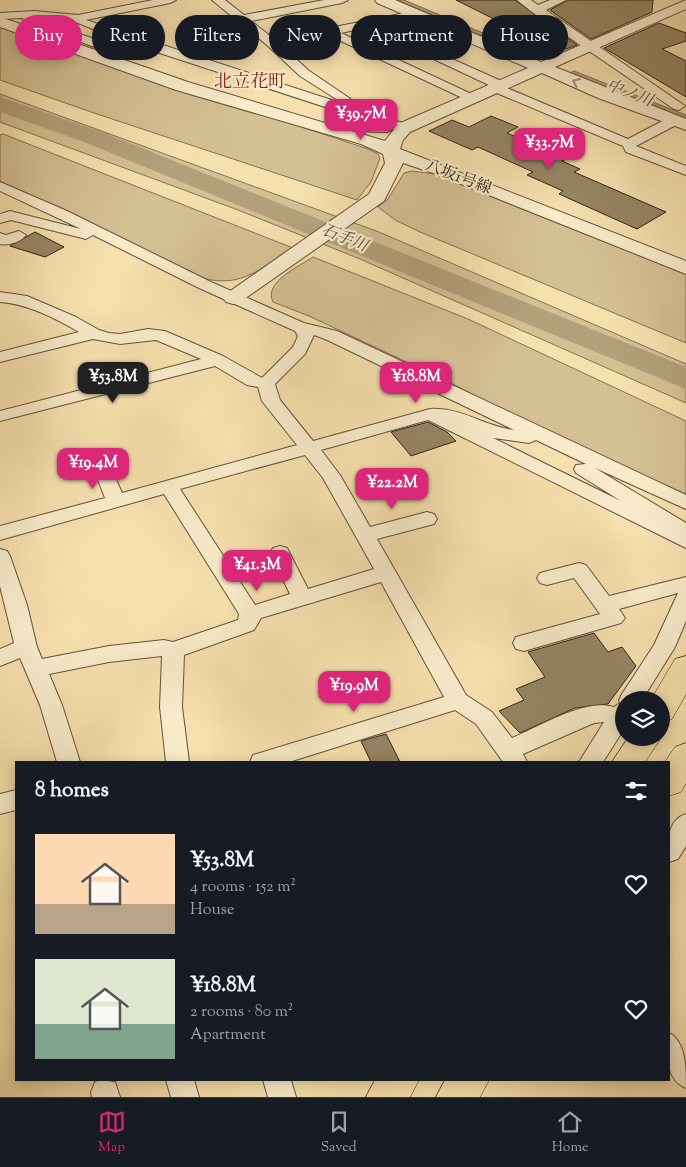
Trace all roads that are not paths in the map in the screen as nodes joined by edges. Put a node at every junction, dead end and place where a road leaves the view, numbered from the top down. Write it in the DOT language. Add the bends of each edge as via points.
graph roads {
  1 [pos="170,0"];
  2 [pos="218,0"];
  3 [pos="342,0"];
  4 [pos="382,0"];
  5 [pos="523,0"];
  6 [pos="560,0"];
  7 [pos="660,0"];
  8 [pos="417,7"];
  9 [pos="680,8"];
  10 [pos="536,10"];
  11 [pos="15,15"];
  12 [pos="237,15"];
  13 [pos="427,15"];
  14 [pos="0,16"];
  15 [pos="259,16"];
  16 [pos="82,17"];
  17 [pos="0,22"];
  18 [pos="482,28"];
  19 [pos="341,29"];
  20 [pos="259,33"];
  21 [pos="341,37"];
  22 [pos="269,41"];
  23 [pos="590,46"];
  24 [pos="165,51"];
  25 [pos="568,56"];
  26 [pos="290,60"];
  27 [pos="443,60"];
  28 [pos="544,60"];
  29 [pos="564,60"];
  30 [pos="499,87"];
  31 [pos="474,98"];
  32 [pos="350,109"];
  33 [pos="681,115"];
  34 [pos="319,126"];
  35 [pos="404,128"];
  36 [pos="629,144"];
  37 [pos="391,151"];
  38 [pos="686,171"];
  39 [pos="0,186"];
  40 [pos="2,216"];
  41 [pos="19,235"];
  42 [pos="0,238"];
  43 [pos="120,242"];
  44 [pos="686,268"];
  45 [pos="0,297"];
  46 [pos="233,298"];
  47 [pos="301,328"];
  48 [pos="93,334"];
  49 [pos="0,357"];
  50 [pos="217,360"];
  51 [pos="266,384"];
  52 [pos="430,414"];
  53 [pos="0,416"];
  54 [pos="544,437"];
  55 [pos="308,448"];
  56 [pos="101,465"];
  57 [pos="169,487"];
  58 [pos="116,501"];
  59 [pos="686,503"];
  60 [pos="427,519"];
  61 [pos="686,532"];
  62 [pos="0,533"];
  63 [pos="366,535"];
  64 [pos="686,541"];
  65 [pos="280,553"];
  66 [pos="0,556"];
  67 [pos="385,573"];
  68 [pos="547,578"];
  69 [pos="686,584"];
  70 [pos="302,596"];
  71 [pos="686,597"];
  72 [pos="604,605"];
  73 [pos="250,614"];
  74 [pos="524,643"];
  75 [pos="26,647"];
  76 [pos="173,650"];
  77 [pos="0,658"];
  78 [pos="686,667"];
  79 [pos="35,669"];
  80 [pos="636,691"];
  81 [pos="670,695"];
  82 [pos="458,701"];
  83 [pos="615,711"];
  84 [pos="615,725"];
  85 [pos="639,746"];
  86 [pos="512,756"];
  87 [pos="686,756"];
  88 [pos="68,761"];
  89 [pos="178,761"];
  90 [pos="264,761"];
  91 [pos="592,761"];
  92 [pos="629,761"];
  93 [pos="670,781"];
  94 [pos="15,800"];
  95 [pos="0,804"];
  96 [pos="686,824"];
  97 [pos="676,848"];
  98 [pos="180,1081"];
  99 [pos="277,1081"];
  100 [pos="398,1081"];
  101 [pos="467,1081"];
  102 [pos="185,1097"];
  103 [pos="282,1097"];
  104 [pos="386,1097"];
  105 [pos="456,1097"];
  1 -- 16 [label="street"];
  2 -- 12 [label="street"];
  3 -- 15 [label="street"];
  4 -- 8 [label="street"];
  5 -- 10 [label="street"];
  6 -- 10 [label="street"];
  7 -- 9 [label="street"];
  8 -- 13 [label="street"];
  8 -- 18 [label="street"];
  8 -- 19 [label="street"];
  9 -- 23 [label="street"];
  10 -- 23 [label="street"];
  11 -- 14 [label="street"];
  17 -- 34 [label="street, 八坂1号線" via="182,86"];
  20 -- 22 [label="street"];
  21 -- 31 [label="street"];
  23 -- 25 [label="street"];
  23 -- 33 [label="street"];
  24 -- 32 [label="street"];
  26 -- 32 [label="street" via="304,74 349,102"];
  27 -- 30 [label="street"];
  28 -- 30 [label="street"];
  33 -- 28 [label="street, one-way"];
  29 -- 33 [label="street"];
  30 -- 31 [label="street"];
  30 -- 36 [label="street"];
  31 -- 35 [label="street"];
  32 -- 35 [label="street"];
  33 -- 36 [label="street"];
  34 -- 35 [label="street"];
  34 -- 37 [label="street, 八坂1号線" via="367,140"];
  35 -- 37 [label="street" via="394,138"];
  36 -- 38 [label="street" via="631,149"];
  37 -- 44 [label="street, 八坂1号線"];
  37 -- 46 [label="street" via="394,164 376,197"];
  39 -- 43 [label="street"];
  40 -- 43 [label="street"];
  41 -- 42 [label="street" via="5,241"];
  43 -- 46 [label="street"];
  45 -- 48 [label="street" via="21,299 70,320"];
  46 -- 47 [label="street"];
  47 -- 51 [label="street" via="306,336 298,353 273,372"];
  47 -- 54 [label="street" via="331,335"];
  48 -- 49 [label="street"];
  48 -- 50 [label="street" via="120,339 159,335"];
  50 -- 51 [label="street"];
  50 -- 53 [label="street"];
  51 -- 55 [label="street" via="271,402"];
  52 -- 54 [label="street" via="446,412 496,433"];
  52 -- 55 [label="street"];
  52 -- 64 [label="street"];
  54 -- 59 [label="street"];
  54 -- 61 [label="street" via="561,457"];
  55 -- 57 [label="street"];
  55 -- 63 [label="street" via="331,475"];
  56 -- 58 [label="street"];
  57 -- 58 [label="street"];
  57 -- 73 [label="street"];
  58 -- 62 [label="street"];
  60 -- 63 [label="street"];
  63 -- 67 [label="street"];
  65 -- 70 [label="street"];
  66 -- 75 [label="street" via="18,605"];
  67 -- 70 [label="street"];
  67 -- 82 [label="street"];
  68 -- 72 [label="street" via="579,570"];
  69 -- 72 [label="street"];
  70 -- 73 [label="street"];
  71 -- 80 [label="street" via="664,647"];
  72 -- 74 [label="street" via="614,618"];
  73 -- 76 [label="street" via="246,625"];
  75 -- 77 [label="street"];
  75 -- 79 [label="street"];
  76 -- 79 [label="street" via="164,648 109,654"];
  76 -- 89 [label="street" via="171,707"];
  78 -- 81 [label="highway"];
  79 -- 88 [label="street" via="51,705"];
  82 -- 86 [label="street" via="484,718"];
  82 -- 90 [label="street"];
  83 -- 86 [label="street" via="591,714"];
  84 -- 91 [label="street"];
  85 -- 92 [label="highway"];
  87 -- 93 [label="highway"];
  94 -- 95 [label="street"];
  96 -- 97 [label="street"];
  98 -- 102 [label="street"];
  99 -- 103 [label="street"];
  100 -- 104 [label="highway"];
  101 -- 105 [label="highway"];
}
